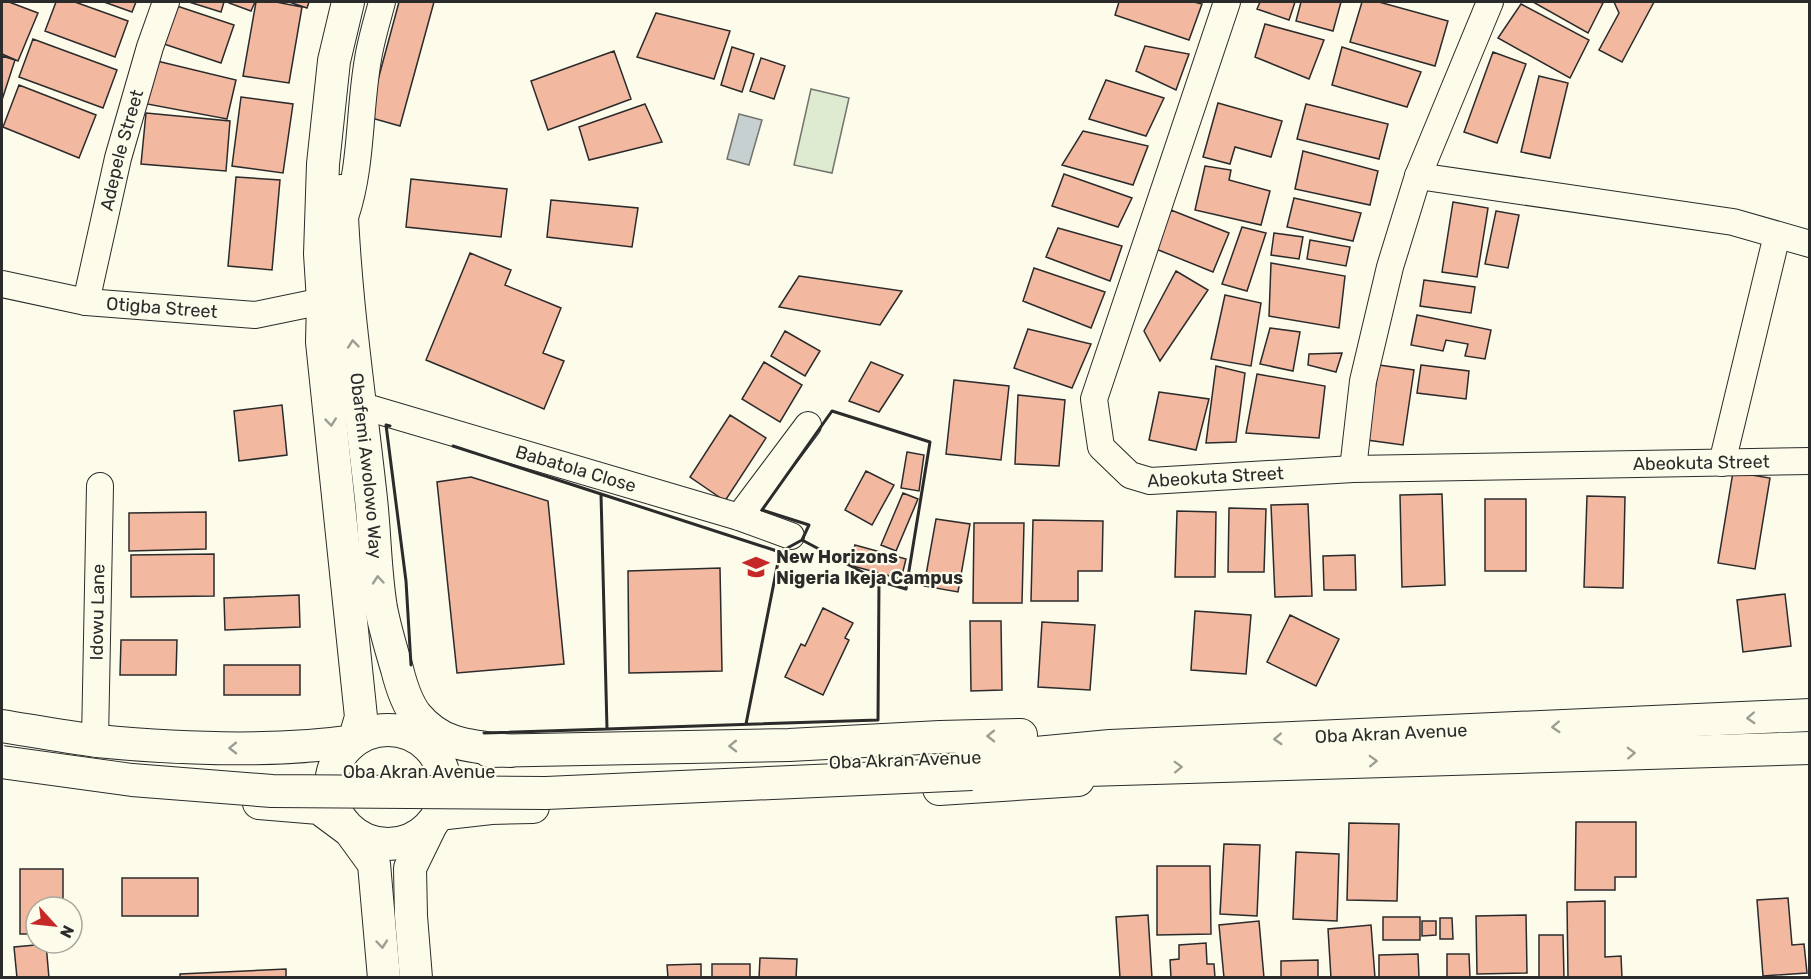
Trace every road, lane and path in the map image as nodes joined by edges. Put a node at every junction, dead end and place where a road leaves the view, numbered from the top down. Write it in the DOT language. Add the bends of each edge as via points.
graph roads {
  1 [pos="166,2"];
  2 [pos="335,2"];
  3 [pos="348,2"];
  4 [pos="370,2"];
  5 [pos="382,2"];
  6 [pos="1227,2"];
  7 [pos="1490,2"];
  8 [pos="1418,176"];
  9 [pos="342,226"];
  10 [pos="1777,234"];
  11 [pos="1809,244"];
  12 [pos="320,254"];
  13 [pos="2,284"];
  14 [pos="335,297"];
  15 [pos="86,302"];
  16 [pos="359,405"];
  17 [pos="808,425"];
  18 [pos="1809,461"];
  19 [pos="1722,463"];
  20 [pos="1353,469"];
  21 [pos="100,486"];
  22 [pos="739,518"];
  23 [pos="791,536"];
  24 [pos="387,638"];
  25 [pos="354,643"];
  26 [pos="1809,715"];
  27 [pos="2,726"];
  28 [pos="95,740"];
  29 [pos="354,741"];
  30 [pos="2,745"];
  31 [pos="1110,746"];
  32 [pos="281,747"];
  33 [pos="428,747"];
  34 [pos="657,748"];
  35 [pos="1809,748"];
  36 [pos="510,751"];
  37 [pos="2,762"];
  38 [pos="971,767"];
  39 [pos="1136,768"];
  40 [pos="2,777"];
  41 [pos="83,787"];
  42 [pos="660,802"];
  43 [pos="282,805"];
  44 [pos="475,810"];
  45 [pos="434,819"];
  46 [pos="350,831"];
  47 [pos="410,892"];
  48 [pos="378,905"];
  49 [pos="384,978"];
  50 [pos="416,978"];
  1 -- 15 [label="street, Adepele Street" via="118,158"];
  2 -- 12 [label="street" via="319,71 308,175 308,201"];
  3 -- 12 [label="main road" via="334,61 323,164"];
  4 -- 9 [label="main road" via="342,152"];
  5 -- 9 [label="street" via="368,59 351,198"];
  6 -- 20 [label="street, Abeokuta Street" via="1094,399 1101,447 1130,475 1150,481"];
  7 -- 8 [label="street"];
  8 -- 10 [label="street" via="1733,222"];
  8 -- 20 [label="street" via="1390,267 1363,381"];
  9 -- 14 [label="main road"];
  10 -- 11 [label="street"];
  10 -- 19 [label="street"];
  12 -- 14 [label="main road"];
  13 -- 15 [label="street, Otigba Street"];
  14 -- 15 [label="street, Otigba Street" via="255,315"];
  16 -- 14 [label="main road, Obafemi Awolowo Way, one-way"];
  14 -- 25 [label="main road, Obafemi Awolowo Way, one-way" via="322,342"];
  16 -- 22 [label="street, Babatola Close"];
  24 -- 16 [label="main road, Obafemi Awolowo Way, one-way"];
  17 -- 22 [label="street"];
  18 -- 19 [label="street, Abeokuta Street"];
  19 -- 20 [label="street, Abeokuta Street"];
  21 -- 28 [label="street, Idowu Lane"];
  22 -- 23 [label="street, Babatola Close"];
  24 -- 33 [label="main road" via="397,715"];
  24 -- 36 [label="main road" via="404,694 416,715 435,733 458,745"];
  25 -- 29 [label="main road" via="361,717"];
  25 -- 32 [label="main road" via="348,705 341,722 321,734"];
  26 -- 31 [label="main road, Oba Akran Avenue, one-way"];
  27 -- 28 [label="main road"];
  32 -- 28 [label="main road, one-way" via="213,748"];
  28 -- 41 [label="main road" via="109,753 109,775 103,782"];
  29 -- 32 [label="main road"];
  29 -- 33 [label="main road" via="384,729 416,737"];
  29 -- 46 [label="main road" via="333,768 330,785 332,802"];
  30 -- 38 [label="main road, Oba Akran Avenue" via="132,764 276,772"];
  31 -- 34 [label="main road, one-way" via="1074,734"];
  31 -- 38 [label="main road, Oba Akran Avenue"];
  33 -- 36 [label="main road" via="439,752"];
  33 -- 45 [label="main road" via="444,776 444,794"];
  34 -- 36 [label="main road"];
  34 -- 42 [label="main road" via="642,760 638,778 641,794"];
  39 -- 35 [label="main road, Oba Akran Avenue, one-way"];
  37 -- 38 [label="main road, Oba Akran Avenue, bridge" via="132,780 272,790 546,793"];
  38 -- 39 [label="main road, Oba Akran Avenue"];
  39 -- 42 [label="main road" via="1099,778 995,786"];
  40 -- 41 [label="main road"];
  41 -- 43 [label="main road"];
  42 -- 44 [label="main road"];
  43 -- 46 [label="main road" via="319,808"];
  43 -- 48 [label="main road" via="324,823 360,867"];
  44 -- 45 [label="main road"];
  44 -- 47 [label="main road" via="433,848"];
  45 -- 46 [label="main road" via="417,836 400,843 383,845"];
  45 -- 47 [label="main road" via="410,868"];
  46 -- 48 [label="main road" via="374,864"];
  47 -- 50 [label="main road"];
  48 -- 49 [label="main road, one-way"];
}
